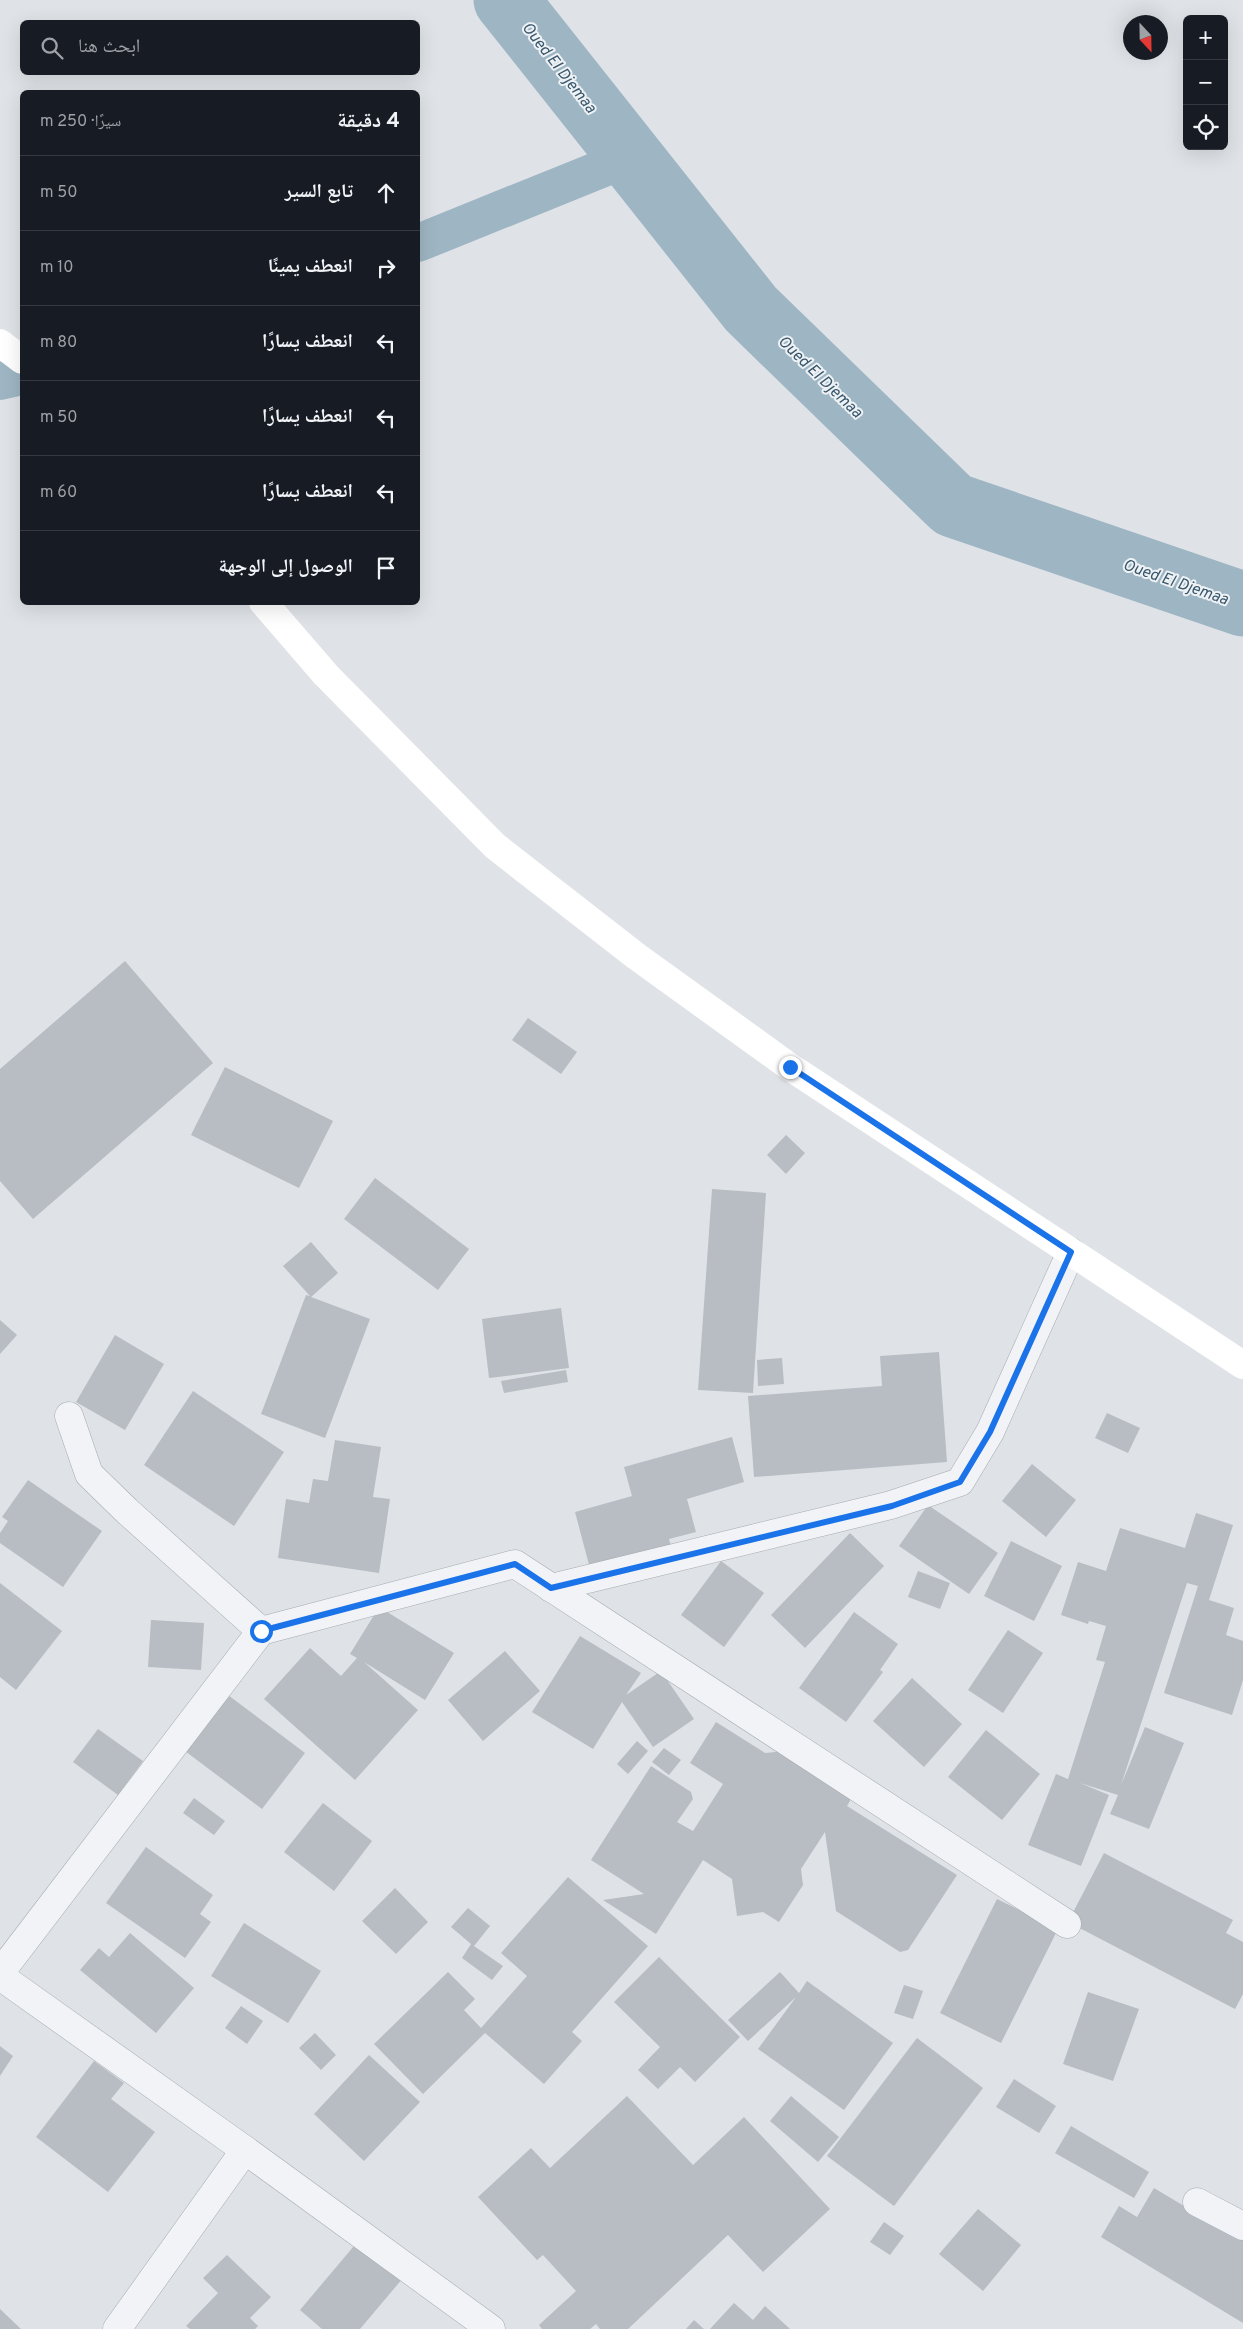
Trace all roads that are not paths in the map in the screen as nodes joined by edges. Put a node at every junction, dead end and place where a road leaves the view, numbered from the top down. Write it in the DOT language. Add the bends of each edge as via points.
graph roads {
  1 [pos="266,605"];
  2 [pos="1071,1252"];
  3 [pos="1243,1365"];
  4 [pos="69,1416"];
  5 [pos="551,1588"];
  6 [pos="261,1631"];
  7 [pos="1068,1924"];
  8 [pos="0,1975"];
  9 [pos="245,2150"];
  10 [pos="1197,2202"];
  11 [pos="1243,2226"];
  12 [pos="117,2329"];
  13 [pos="491,2329"];
  1 -- 2 [label="main road" via="326,675 495,846 636,956 790,1067"];
  2 -- 3 [label="main road"];
  2 -- 5 [label="street" via="990,1432 960,1482 892,1506"];
  4 -- 6 [label="street" via="89,1474"];
  5 -- 6 [label="street" via="515,1564"];
  5 -- 7 [label="street"];
  6 -- 8 [label="street"];
  8 -- 9 [label="street"];
  9 -- 12 [label="street"];
  9 -- 13 [label="street"];
  10 -- 11 [label="street"];
}
